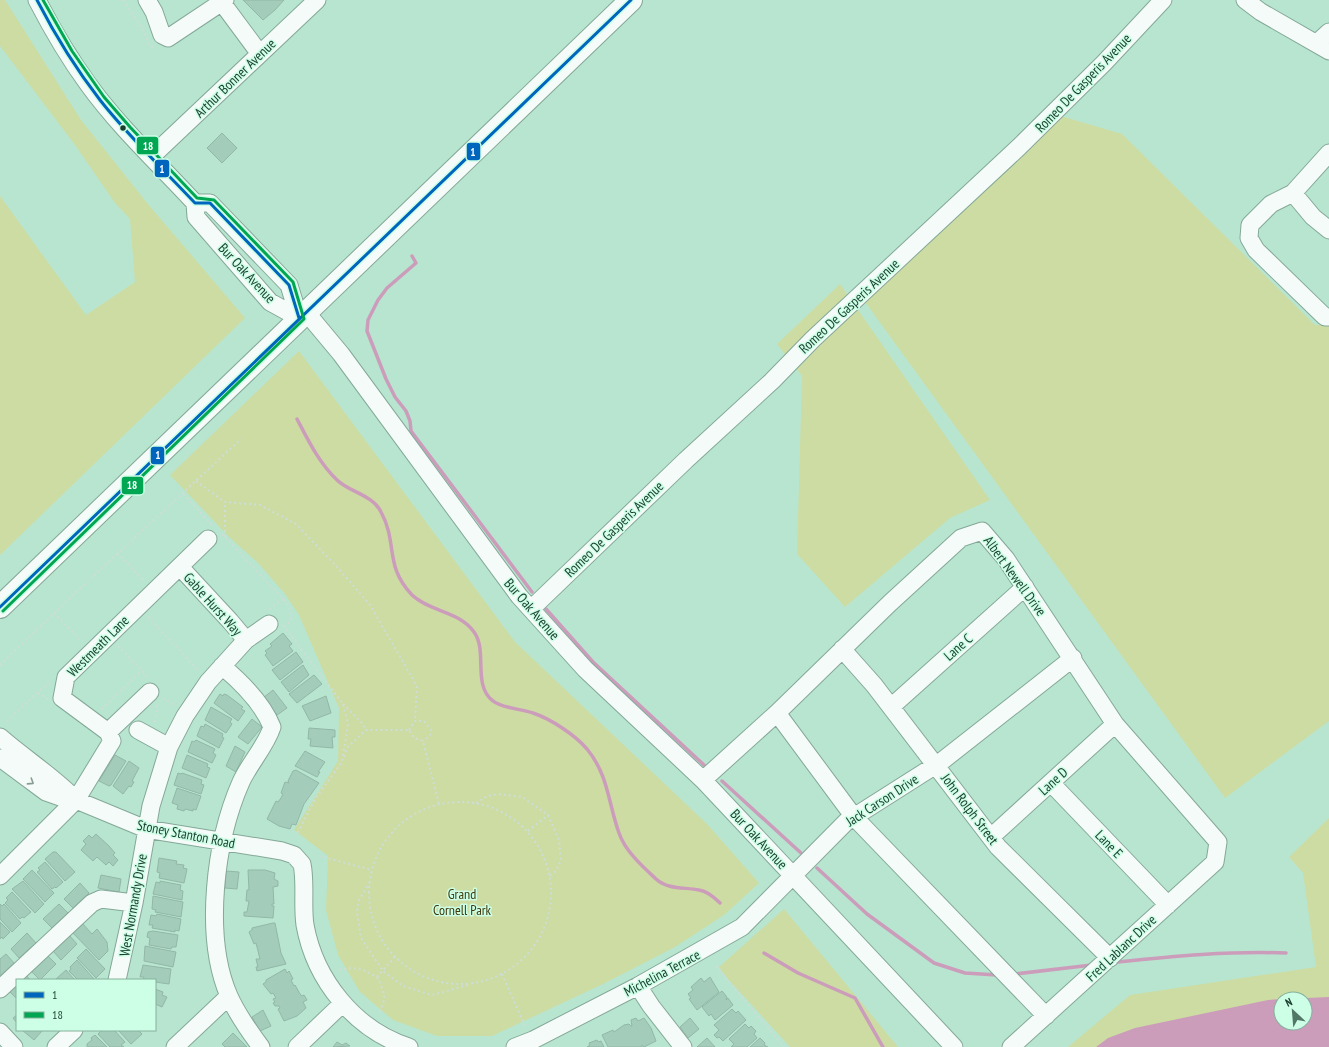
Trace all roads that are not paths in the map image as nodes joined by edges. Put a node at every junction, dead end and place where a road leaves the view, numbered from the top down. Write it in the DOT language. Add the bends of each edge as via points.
graph roads {
  1 [pos="37,0"];
  2 [pos="147,0"];
  3 [pos="317,0"];
  4 [pos="631,0"];
  5 [pos="1163,0"];
  6 [pos="222,1"];
  7 [pos="1255,3"];
  8 [pos="1325,42"];
  9 [pos="260,54"];
  10 [pos="1329,153"];
  11 [pos="152,156"];
  12 [pos="1293,193"];
  13 [pos="195,203"];
  14 [pos="1329,230"];
  15 [pos="303,315"];
  16 [pos="1329,317"];
  17 [pos="217,539"];
  18 [pos="180,567"];
  19 [pos="1025,587"];
  20 [pos="0,606"];
  21 [pos="531,609"];
  22 [pos="269,624"];
  23 [pos="246,640"];
  24 [pos="842,649"];
  25 [pos="1073,658"];
  26 [pos="222,666"];
  27 [pos="151,686"];
  28 [pos="891,707"];
  29 [pos="777,713"];
  30 [pos="1115,724"];
  31 [pos="138,730"];
  32 [pos="108,732"];
  33 [pos="0,737"];
  34 [pos="170,747"];
  35 [pos="0,758"];
  36 [pos="936,765"];
  37 [pos="703,780"];
  38 [pos="1050,783"];
  39 [pos="76,800"];
  40 [pos="854,817"];
  41 [pos="146,829"];
  42 [pos="991,837"];
  43 [pos="223,842"];
  44 [pos="1218,842"];
  45 [pos="793,875"];
  46 [pos="0,876"];
  47 [pos="134,903"];
  48 [pos="1168,905"];
  49 [pos="1110,958"];
  50 [pos="117,979"];
  51 [pos="638,986"];
  52 [pos="0,989"];
  53 [pos="229,996"];
  54 [pos="342,1004"];
  55 [pos="1046,1016"];
  56 [pos="73,1031"];
  57 [pos="0,1032"];
  58 [pos="531,1038"];
  59 [pos="14,1047"];
  60 [pos="56,1047"];
  61 [pos="174,1047"];
  62 [pos="261,1047"];
  63 [pos="297,1047"];
  64 [pos="409,1047"];
  65 [pos="515,1047"];
  66 [pos="683,1047"];
  67 [pos="954,1047"];
  68 [pos="1011,1047"];
  1 -- 11 [label="street, Bur Oak Avenue" via="66,53 89,85"];
  2 -- 6 [label="street" via="162,35 168,38"];
  3 -- 9 [label="street, Arthur Bonner Avenue"];
  4 -- 15 [label="main road"];
  5 -- 21 [label="street, Romeo De Gasperis Avenue" via="1020,147 813,339"];
  6 -- 9 [label="street"];
  7 -- 8 [label="street"];
  9 -- 11 [label="street, Arthur Bonner Avenue"];
  10 -- 12 [label="street"];
  11 -- 13 [label="street, Bur Oak Avenue"];
  12 -- 14 [label="street" via="1313,217"];
  12 -- 16 [label="street" via="1271,204 1250,225 1249,238 1256,250 1325,317"];
  13 -- 15 [label="street, Bur Oak Avenue" via="210,203 289,285"];
  13 -- 15 [label="street, Bur Oak Avenue" via="196,217 270,302"];
  15 -- 20 [label="main road"];
  15 -- 21 [label="street, Bur Oak Avenue" via="341,354"];
  17 -- 18 [label="street, Westmeath Lane"];
  18 -- 23 [label="street, Gable Hurst Way"];
  18 -- 32 [label="street, Westmeath Lane" via="66,677 62,698"];
  19 -- 24 [label="street, Albert Newell Drive" via="982,530 961,538"];
  19 -- 25 [label="street, Albert Newell Drive"];
  19 -- 28 [label="street, Lane C"];
  21 -- 37 [label="street, Bur Oak Avenue" via="585,669"];
  22 -- 23 [label="street, West Normandy Drive"];
  23 -- 26 [label="street, West Normandy Drive"];
  24 -- 28 [label="street, John Rolph Street"];
  24 -- 29 [label="street, Albert Newell Drive"];
  25 -- 30 [label="street, Albert Newell Drive"];
  25 -- 36 [label="street, Jack Carson Drive"];
  26 -- 34 [label="street, West Normandy Drive" via="185,716"];
  26 -- 43 [label="street" via="241,683 269,718 272,727 241,783"];
  27 -- 32 [label="street"];
  28 -- 36 [label="street, John Rolph Street"];
  29 -- 37 [label="street, Albert Newell Drive"];
  29 -- 40 [label="street"];
  30 -- 38 [label="street, Lane D"];
  30 -- 44 [label="street, Albert Newell Drive"];
  31 -- 34 [label="street"];
  32 -- 39 [label="street" via="112,741"];
  33 -- 39 [label="street, Stoney Stanton Road" via="56,780"];
  34 -- 41 [label="street, West Normandy Drive"];
  35 -- 39 [label="street, Stoney Stanton Road, one-way" via="46,792"];
  36 -- 40 [label="street, Jack Carson Drive"];
  36 -- 42 [label="street, John Rolph Street"];
  37 -- 45 [label="street, Bur Oak Avenue"];
  38 -- 42 [label="street, Lane D"];
  38 -- 48 [label="street, Lane E"];
  39 -- 41 [label="street, Stoney Stanton Road"];
  39 -- 46 [label="street"];
  40 -- 45 [label="street, Jack Carson Drive"];
  40 -- 55 [label="street"];
  41 -- 43 [label="street, Stoney Stanton Road"];
  41 -- 47 [label="street, West Normandy Drive"];
  42 -- 49 [label="street, John Rolph Street"];
  43 -- 53 [label="street" via="216,882 215,944"];
  43 -- 54 [label="street, Stoney Stanton Road" via="282,851 298,859 303,870 303,908 308,939 322,973"];
  44 -- 48 [label="street, Fred Lablanc Drive" via="1215,862"];
  45 -- 51 [label="street, Michelina Terrace" via="742,927"];
  45 -- 67 [label="street"];
  47 -- 50 [label="street, West Normandy Drive"];
  47 -- 52 [label="street" via="101,899 92,903"];
  48 -- 49 [label="street, Fred Lablanc Drive"];
  49 -- 55 [label="street, Fred Lablanc Drive"];
  51 -- 58 [label="street, Michelina Terrace"];
  51 -- 66 [label="street"];
  53 -- 61 [label="street"];
  53 -- 62 [label="street"];
  54 -- 63 [label="street"];
  54 -- 64 [label="street" via="371,1028"];
  55 -- 68 [label="street, Fred Lablanc Drive"];
  56 -- 60 [label="street"];
  57 -- 59 [label="street"];
  58 -- 65 [label="street, Michelina Terrace"];
}
